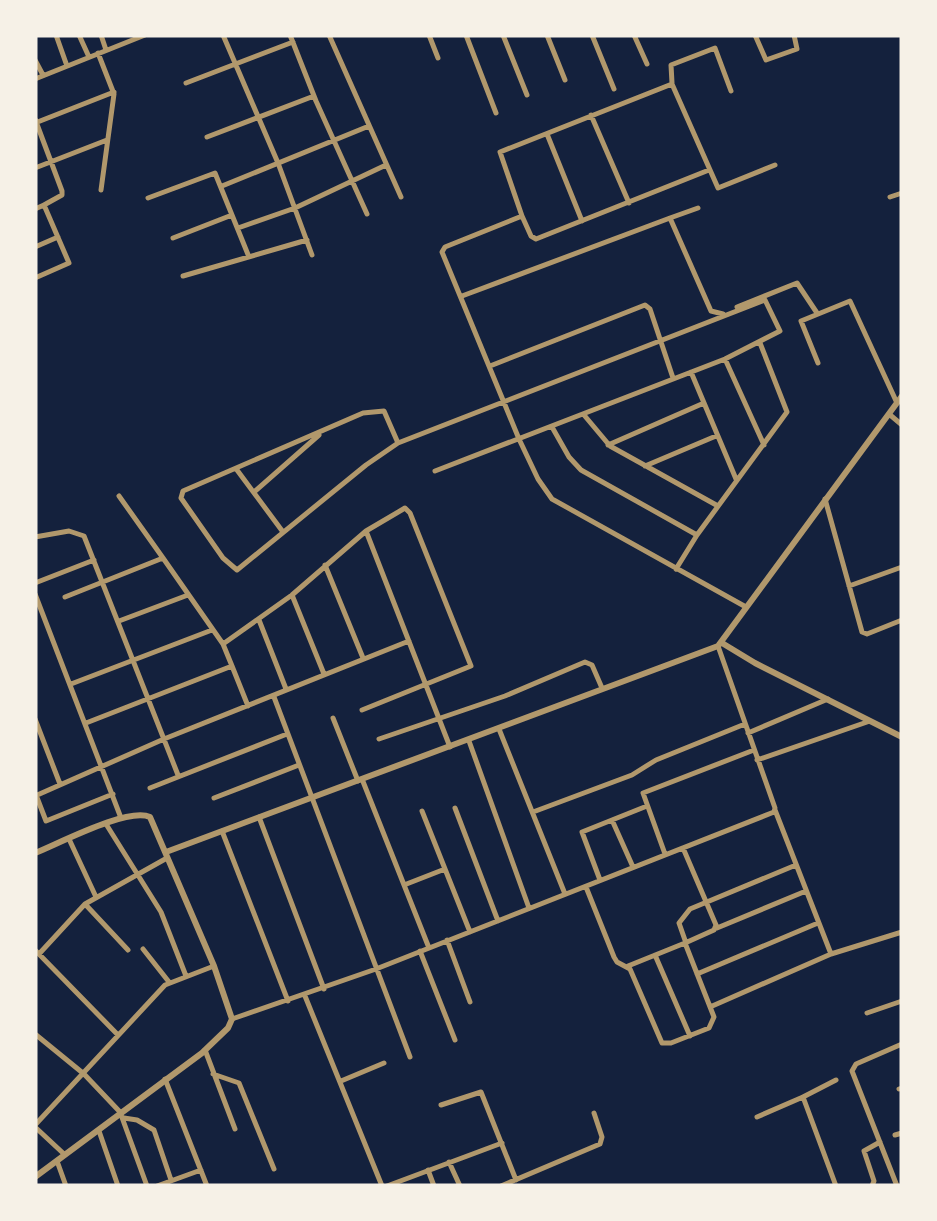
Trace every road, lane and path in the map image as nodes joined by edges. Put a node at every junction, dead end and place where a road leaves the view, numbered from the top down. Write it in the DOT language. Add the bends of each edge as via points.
graph roads {
  1 [pos="56,35"];
  2 [pos="79,35"];
  3 [pos="100,35"];
  4 [pos="146,35"];
  5 [pos="223,35"];
  6 [pos="329,35"];
  7 [pos="429,35"];
  8 [pos="466,35"];
  9 [pos="503,35"];
  10 [pos="546,35"];
  11 [pos="592,35"];
  12 [pos="634,35"];
  13 [pos="755,35"];
  14 [pos="794,35"];
  15 [pos="128,38"];
  16 [pos="291,38"];
  17 [pos="106,50"];
  18 [pos="98,53"];
  19 [pos="89,57"];
  20 [pos="438,58"];
  21 [pos="35,60"];
  22 [pos="235,63"];
  23 [pos="647,64"];
  24 [pos="67,66"];
  25 [pos="43,76"];
  26 [pos="35,79"];
  27 [pos="565,80"];
  28 [pos="186,83"];
  29 [pos="672,84"];
  30 [pos="614,89"];
  31 [pos="731,91"];
  32 [pos="114,92"];
  33 [pos="527,95"];
  34 [pos="314,96"];
  35 [pos="496,113"];
  36 [pos="591,116"];
  37 [pos="258,118"];
  38 [pos="35,121"];
  39 [pos="369,126"];
  40 [pos="547,134"];
  41 [pos="207,137"];
  42 [pos="108,139"];
  43 [pos="334,141"];
  44 [pos="51,161"];
  45 [pos="278,164"];
  46 [pos="387,164"];
  47 [pos="775,164"];
  48 [pos="35,168"];
  49 [pos="709,170"];
  50 [pos="351,180"];
  51 [pos="222,186"];
  52 [pos="101,190"];
  53 [pos="902,192"];
  54 [pos="890,196"];
  55 [pos="401,197"];
  56 [pos="148,198"];
  57 [pos="629,202"];
  58 [pos="44,205"];
  59 [pos="294,208"];
  60 [pos="698,208"];
  61 [pos="35,209"];
  62 [pos="367,214"];
  63 [pos="232,215"];
  64 [pos="522,216"];
  65 [pos="670,218"];
  66 [pos="582,222"];
  67 [pos="238,228"];
  68 [pos="58,237"];
  69 [pos="173,238"];
  70 [pos="306,240"];
  71 [pos="35,248"];
  72 [pos="312,255"];
  73 [pos="249,257"];
  74 [pos="183,276"];
  75 [pos="35,278"];
  76 [pos="462,296"];
  77 [pos="817,313"];
  78 [pos="660,340"];
  79 [pos="759,342"];
  80 [pos="725,358"];
  81 [pos="818,363"];
  82 [pos="490,366"];
  83 [pos="691,372"];
  84 [pos="673,378"];
  85 [pos="900,399"];
  86 [pos="504,403"];
  87 [pos="704,403"];
  88 [pos="889,414"];
  89 [pos="584,415"];
  90 [pos="902,425"];
  91 [pos="552,427"];
  92 [pos="325,430"];
  93 [pos="716,436"];
  94 [pos="519,439"];
  95 [pos="398,443"];
  96 [pos="608,444"];
  97 [pos="764,444"];
  98 [pos="644,466"];
  99 [pos="236,469"];
  100 [pos="435,470"];
  101 [pos="736,481"];
  102 [pos="254,492"];
  103 [pos="119,496"];
  104 [pos="825,498"];
  105 [pos="718,506"];
  106 [pos="366,531"];
  107 [pos="283,532"];
  108 [pos="697,536"];
  109 [pos="35,537"];
  110 [pos="163,558"];
  111 [pos="94,560"];
  112 [pos="326,565"];
  113 [pos="902,567"];
  114 [pos="676,569"];
  115 [pos="35,583"];
  116 [pos="103,583"];
  117 [pos="849,586"];
  118 [pos="35,594"];
  119 [pos="188,594"];
  120 [pos="292,594"];
  121 [pos="64,598"];
  122 [pos="748,608"];
  123 [pos="258,620"];
  124 [pos="118,621"];
  125 [pos="901,623"];
  126 [pos="213,630"];
  127 [pos="409,641"];
  128 [pos="223,644"];
  129 [pos="720,645"];
  130 [pos="134,658"];
  131 [pos="364,658"];
  132 [pos="232,666"];
  133 [pos="324,674"];
  134 [pos="70,684"];
  135 [pos="426,685"];
  136 [pos="602,688"];
  137 [pos="286,689"];
  138 [pos="274,697"];
  139 [pos="147,698"];
  140 [pos="828,699"];
  141 [pos="248,706"];
  142 [pos="362,710"];
  143 [pos="438,717"];
  144 [pos="332,718"];
  145 [pos="35,719"];
  146 [pos="870,721"];
  147 [pos="86,722"];
  148 [pos="745,724"];
  149 [pos="500,729"];
  150 [pos="287,734"];
  151 [pos="748,734"];
  152 [pos="902,737"];
  153 [pos="164,739"];
  154 [pos="379,739"];
  155 [pos="469,741"];
  156 [pos="450,747"];
  157 [pos="754,750"];
  158 [pos="757,760"];
  159 [pos="298,764"];
  160 [pos="102,767"];
  161 [pos="178,775"];
  162 [pos="360,780"];
  163 [pos="60,784"];
  164 [pos="150,788"];
  165 [pos="112,794"];
  166 [pos="35,795"];
  167 [pos="214,798"];
  168 [pos="311,798"];
  169 [pos="646,806"];
  170 [pos="456,808"];
  171 [pos="422,810"];
  172 [pos="775,810"];
  173 [pos="532,812"];
  174 [pos="259,817"];
  175 [pos="121,818"];
  176 [pos="612,819"];
  177 [pos="46,821"];
  178 [pos="106,824"];
  179 [pos="35,825"];
  180 [pos="222,831"];
  181 [pos="69,839"];
  182 [pos="683,848"];
  183 [pos="35,853"];
  184 [pos="167,854"];
  185 [pos="666,854"];
  186 [pos="796,865"];
  187 [pos="633,867"];
  188 [pos="445,868"];
  189 [pos="138,874"];
  190 [pos="600,880"];
  191 [pos="404,886"];
  192 [pos="585,886"];
  193 [pos="806,892"];
  194 [pos="565,894"];
  195 [pos="96,898"];
  196 [pos="706,901"];
  197 [pos="85,904"];
  198 [pos="528,908"];
  199 [pos="498,920"];
  200 [pos="818,922"];
  201 [pos="716,928"];
  202 [pos="470,932"];
  203 [pos="902,932"];
  204 [pos="447,940"];
  205 [pos="686,943"];
  206 [pos="429,948"];
  207 [pos="143,949"];
  208 [pos="128,950"];
  209 [pos="37,952"];
  210 [pos="420,952"];
  211 [pos="831,954"];
  212 [pos="655,956"];
  213 [pos="214,966"];
  214 [pos="627,966"];
  215 [pos="376,969"];
  216 [pos="697,974"];
  217 [pos="186,976"];
  218 [pos="169,982"];
  219 [pos="324,988"];
  220 [pos="305,996"];
  221 [pos="288,1001"];
  222 [pos="470,1002"];
  223 [pos="902,1002"];
  224 [pos="710,1007"];
  225 [pos="866,1014"];
  226 [pos="232,1019"];
  227 [pos="35,1034"];
  228 [pos="118,1035"];
  229 [pos="690,1036"];
  230 [pos="455,1040"];
  231 [pos="902,1044"];
  232 [pos="205,1050"];
  233 [pos="410,1058"];
  234 [pos="384,1063"];
  235 [pos="82,1072"];
  236 [pos="213,1074"];
  237 [pos="165,1079"];
  238 [pos="836,1080"];
  239 [pos="340,1082"];
  240 [pos="803,1097"];
  241 [pos="441,1105"];
  242 [pos="594,1113"];
  243 [pos="122,1115"];
  244 [pos="757,1117"];
  245 [pos="35,1126"];
  246 [pos="98,1128"];
  247 [pos="235,1129"];
  248 [pos="880,1142"];
  249 [pos="502,1143"];
  250 [pos="60,1157"];
  251 [pos="449,1162"];
  252 [pos="274,1169"];
  253 [pos="200,1170"];
  254 [pos="428,1170"];
  255 [pos="35,1178"];
  256 [pos="171,1180"];
  257 [pos="512,1183"];
  258 [pos="66,1186"];
  259 [pos="118,1186"];
  260 [pos="147,1186"];
  261 [pos="157,1186"];
  262 [pos="207,1186"];
  263 [pos="384,1186"];
  264 [pos="434,1186"];
  265 [pos="460,1186"];
  266 [pos="501,1186"];
  267 [pos="836,1186"];
  268 [pos="872,1186"];
  269 [pos="898,1186"];
  1 -- 24 [label="street"];
  2 -- 19 [label="street"];
  3 -- 17 [label="street"];
  4 -- 15 [label="street"];
  5 -- 22 [label="street"];
  6 -- 39 [label="street"];
  7 -- 20 [label="street"];
  8 -- 35 [label="street"];
  9 -- 33 [label="street"];
  10 -- 27 [label="street"];
  11 -- 30 [label="street"];
  12 -- 23 [label="street"];
  13 -- 14 [label="street" via="766,60 797,49"];
  15 -- 17 [label="street"];
  16 -- 22 [label="street"];
  16 -- 34 [label="street"];
  17 -- 18 [label="street"];
  18 -- 19 [label="street"];
  18 -- 32 [label="street"];
  19 -- 24 [label="street"];
  21 -- 25 [label="street"];
  22 -- 28 [label="street"];
  22 -- 37 [label="street"];
  24 -- 25 [label="street"];
  25 -- 26 [label="street"];
  29 -- 31 [label="street" via="671,64 715,48"];
  29 -- 36 [label="street"];
  29 -- 49 [label="street"];
  32 -- 38 [label="street"];
  32 -- 42 [label="street"];
  34 -- 37 [label="street"];
  34 -- 43 [label="street"];
  36 -- 40 [label="street"];
  36 -- 57 [label="street"];
  37 -- 41 [label="street"];
  37 -- 45 [label="street"];
  38 -- 44 [label="street"];
  39 -- 43 [label="street"];
  39 -- 46 [label="street"];
  40 -- 64 [label="street" via="500,153"];
  40 -- 66 [label="street"];
  42 -- 44 [label="street"];
  42 -- 52 [label="street"];
  43 -- 45 [label="street"];
  43 -- 50 [label="street"];
  44 -- 48 [label="street"];
  44 -- 58 [label="street" via="63,194"];
  45 -- 51 [label="street"];
  45 -- 59 [label="street"];
  46 -- 50 [label="street"];
  46 -- 55 [label="street"];
  47 -- 49 [label="street" via="721,188"];
  49 -- 57 [label="street"];
  50 -- 59 [label="street"];
  50 -- 62 [label="street"];
  51 -- 56 [label="street" via="210,173"];
  51 -- 63 [label="street"];
  53 -- 54 [label="street"];
  57 -- 66 [label="street"];
  58 -- 61 [label="street"];
  58 -- 68 [label="street"];
  59 -- 67 [label="street"];
  59 -- 70 [label="street"];
  60 -- 65 [label="street"];
  63 -- 67 [label="street"];
  63 -- 69 [label="street"];
  64 -- 66 [label="street" via="534,240"];
  64 -- 76 [label="street" via="443,248"];
  65 -- 76 [label="street"];
  65 -- 77 [label="street" via="714,314 798,282"];
  67 -- 73 [label="street"];
  68 -- 71 [label="street"];
  68 -- 75 [label="street" via="68,263"];
  70 -- 72 [label="street"];
  70 -- 73 [label="street"];
  73 -- 74 [label="street"];
  76 -- 82 [label="street"];
  77 -- 81 [label="street" via="800,322"];
  77 -- 85 [label="street" via="852,303"];
  78 -- 79 [label="street" via="766,300 780,331"];
  78 -- 82 [label="street" via="645,306"];
  78 -- 84 [label="street"];
  78 -- 86 [label="street"];
  79 -- 80 [label="street"];
  79 -- 97 [label="street" via="787,408"];
  80 -- 83 [label="street"];
  80 -- 97 [label="street"];
  82 -- 86 [label="street"];
  83 -- 84 [label="street"];
  83 -- 87 [label="street"];
  84 -- 89 [label="street"];
  85 -- 88 [label="street"];
  86 -- 94 [label="street"];
  86 -- 95 [label="street"];
  87 -- 93 [label="street"];
  87 -- 96 [label="street"];
  88 -- 90 [label="street"];
  88 -- 104 [label="street"];
  89 -- 91 [label="street"];
  89 -- 96 [label="street"];
  91 -- 94 [label="street"];
  91 -- 108 [label="street" via="582,470"];
  92 -- 95 [label="street" via="381,410"];
  92 -- 99 [label="street"];
  92 -- 102 [label="street"];
  93 -- 98 [label="street"];
  93 -- 101 [label="street"];
  94 -- 100 [label="street"];
  94 -- 114 [label="street" via="552,500"];
  95 -- 107 [label="street"];
  96 -- 98 [label="street"];
  97 -- 101 [label="street"];
  98 -- 105 [label="street"];
  99 -- 102 [label="street"];
  99 -- 107 [label="street" via="180,496 223,558 238,570"];
  101 -- 105 [label="street"];
  102 -- 107 [label="street"];
  103 -- 110 [label="street"];
  104 -- 117 [label="street"];
  104 -- 122 [label="street"];
  105 -- 108 [label="street"];
  106 -- 112 [label="street"];
  106 -- 127 [label="street"];
  106 -- 135 [label="street" via="408,509 454,618 471,666"];
  108 -- 114 [label="street"];
  109 -- 111 [label="street" via="80,533"];
  110 -- 116 [label="street"];
  110 -- 119 [label="street"];
  111 -- 115 [label="street"];
  111 -- 116 [label="street"];
  112 -- 120 [label="street"];
  112 -- 131 [label="street"];
  113 -- 117 [label="street"];
  114 -- 122 [label="street"];
  116 -- 121 [label="street"];
  116 -- 124 [label="street"];
  117 -- 125 [label="street" via="863,633"];
  118 -- 134 [label="street"];
  119 -- 124 [label="street"];
  119 -- 126 [label="street"];
  120 -- 123 [label="street"];
  120 -- 133 [label="street"];
  122 -- 129 [label="street"];
  123 -- 128 [label="street"];
  123 -- 137 [label="street"];
  124 -- 130 [label="street"];
  126 -- 128 [label="street"];
  126 -- 130 [label="street"];
  127 -- 131 [label="street"];
  127 -- 135 [label="street"];
  128 -- 132 [label="street"];
  129 -- 136 [label="street"];
  129 -- 140 [label="street"];
  129 -- 148 [label="street"];
  130 -- 134 [label="street"];
  130 -- 139 [label="street"];
  131 -- 133 [label="street"];
  132 -- 139 [label="street"];
  132 -- 141 [label="street"];
  133 -- 137 [label="street"];
  134 -- 147 [label="street"];
  135 -- 142 [label="street"];
  135 -- 143 [label="street"];
  136 -- 143 [label="street" via="588,662"];
  136 -- 149 [label="street"];
  137 -- 138 [label="street"];
  138 -- 141 [label="street"];
  138 -- 150 [label="street"];
  139 -- 147 [label="street"];
  139 -- 153 [label="street"];
  140 -- 146 [label="street"];
  140 -- 151 [label="street"];
  141 -- 153 [label="street"];
  143 -- 154 [label="street"];
  143 -- 156 [label="street"];
  144 -- 162 [label="street"];
  145 -- 163 [label="street"];
  146 -- 152 [label="street"];
  146 -- 158 [label="street"];
  147 -- 160 [label="street"];
  148 -- 151 [label="street"];
  148 -- 173 [label="street"];
  149 -- 155 [label="street"];
  149 -- 173 [label="street"];
  150 -- 159 [label="street"];
  150 -- 161 [label="street"];
  151 -- 157 [label="street"];
  153 -- 160 [label="street"];
  153 -- 161 [label="street"];
  155 -- 156 [label="street"];
  155 -- 198 [label="street"];
  156 -- 162 [label="street"];
  157 -- 158 [label="street"];
  157 -- 169 [label="street" via="644,792"];
  158 -- 172 [label="street"];
  159 -- 167 [label="street"];
  159 -- 168 [label="street"];
  160 -- 163 [label="street"];
  160 -- 165 [label="street"];
  161 -- 164 [label="street"];
  162 -- 168 [label="street"];
  162 -- 191 [label="street"];
  163 -- 166 [label="street"];
  165 -- 175 [label="street"];
  165 -- 177 [label="street"];
  166 -- 177 [label="street"];
  168 -- 174 [label="street"];
  168 -- 215 [label="street"];
  169 -- 176 [label="street"];
  169 -- 185 [label="street"];
  170 -- 199 [label="street"];
  171 -- 188 [label="street"];
  172 -- 182 [label="street"];
  172 -- 186 [label="street"];
  173 -- 194 [label="street"];
  174 -- 180 [label="street"];
  174 -- 219 [label="street"];
  175 -- 178 [label="street"];
  175 -- 184 [label="street" via="150,817"];
  176 -- 187 [label="street"];
  176 -- 190 [label="street" via="582,833"];
  177 -- 179 [label="street"];
  178 -- 181 [label="street"];
  178 -- 189 [label="street"];
  180 -- 184 [label="street"];
  180 -- 221 [label="street"];
  181 -- 183 [label="street"];
  181 -- 195 [label="street"];
  182 -- 185 [label="street"];
  182 -- 196 [label="street"];
  184 -- 189 [label="street"];
  184 -- 213 [label="street"];
  185 -- 187 [label="street"];
  186 -- 193 [label="street"];
  186 -- 196 [label="street"];
  187 -- 190 [label="street"];
  188 -- 191 [label="street"];
  188 -- 202 [label="street"];
  189 -- 195 [label="street"];
  189 -- 217 [label="street"];
  190 -- 192 [label="street"];
  191 -- 206 [label="street"];
  192 -- 194 [label="street"];
  192 -- 214 [label="street" via="614,957"];
  193 -- 200 [label="street"];
  193 -- 201 [label="street"];
  194 -- 198 [label="street"];
  195 -- 197 [label="street"];
  196 -- 201 [label="street"];
  196 -- 205 [label="street" via="681,917"];
  197 -- 208 [label="street"];
  197 -- 209 [label="street"];
  198 -- 199 [label="street"];
  199 -- 202 [label="street"];
  200 -- 211 [label="street"];
  200 -- 216 [label="street"];
  201 -- 205 [label="street"];
  202 -- 204 [label="street"];
  203 -- 211 [label="street"];
  204 -- 206 [label="street"];
  204 -- 222 [label="street"];
  205 -- 212 [label="street"];
  205 -- 216 [label="street"];
  206 -- 210 [label="street"];
  207 -- 218 [label="street"];
  209 -- 228 [label="street"];
  210 -- 215 [label="street"];
  210 -- 230 [label="street"];
  211 -- 224 [label="street"];
  212 -- 214 [label="street"];
  212 -- 229 [label="street"];
  213 -- 217 [label="street"];
  213 -- 226 [label="street"];
  214 -- 229 [label="street" via="662,1043"];
  215 -- 219 [label="street"];
  215 -- 233 [label="street"];
  216 -- 224 [label="street"];
  217 -- 218 [label="street"];
  218 -- 228 [label="street"];
  219 -- 220 [label="street"];
  220 -- 221 [label="street"];
  220 -- 239 [label="street"];
  221 -- 226 [label="street"];
  223 -- 225 [label="street"];
  224 -- 229 [label="street" via="713,1025"];
  226 -- 232 [label="street"];
  227 -- 235 [label="street"];
  228 -- 235 [label="street"];
  231 -- 248 [label="street" via="852,1067"];
  232 -- 236 [label="street"];
  232 -- 237 [label="street"];
  234 -- 239 [label="street"];
  235 -- 243 [label="street"];
  235 -- 245 [label="street"];
  236 -- 247 [label="street"];
  236 -- 252 [label="street" via="240,1084"];
  237 -- 243 [label="street"];
  237 -- 253 [label="street"];
  238 -- 240 [label="street"];
  239 -- 263 [label="street"];
  240 -- 244 [label="street"];
  240 -- 267 [label="street"];
  241 -- 249 [label="street" via="481,1092"];
  242 -- 257 [label="street" via="600,1144"];
  243 -- 246 [label="street"];
  243 -- 256 [label="street" via="154,1130"];
  243 -- 260 [label="street"];
  245 -- 250 [label="street"];
  246 -- 250 [label="street"];
  246 -- 259 [label="street"];
  248 -- 268 [label="street" via="864,1151"];
  248 -- 269 [label="street"];
  249 -- 251 [label="street"];
  249 -- 257 [label="street"];
  250 -- 255 [label="street"];
  250 -- 258 [label="street"];
  251 -- 254 [label="street"];
  251 -- 265 [label="street"];
  253 -- 256 [label="street"];
  253 -- 262 [label="street"];
  254 -- 263 [label="street"];
  254 -- 264 [label="street"];
  256 -- 261 [label="street"];
  257 -- 266 [label="street"];
}
